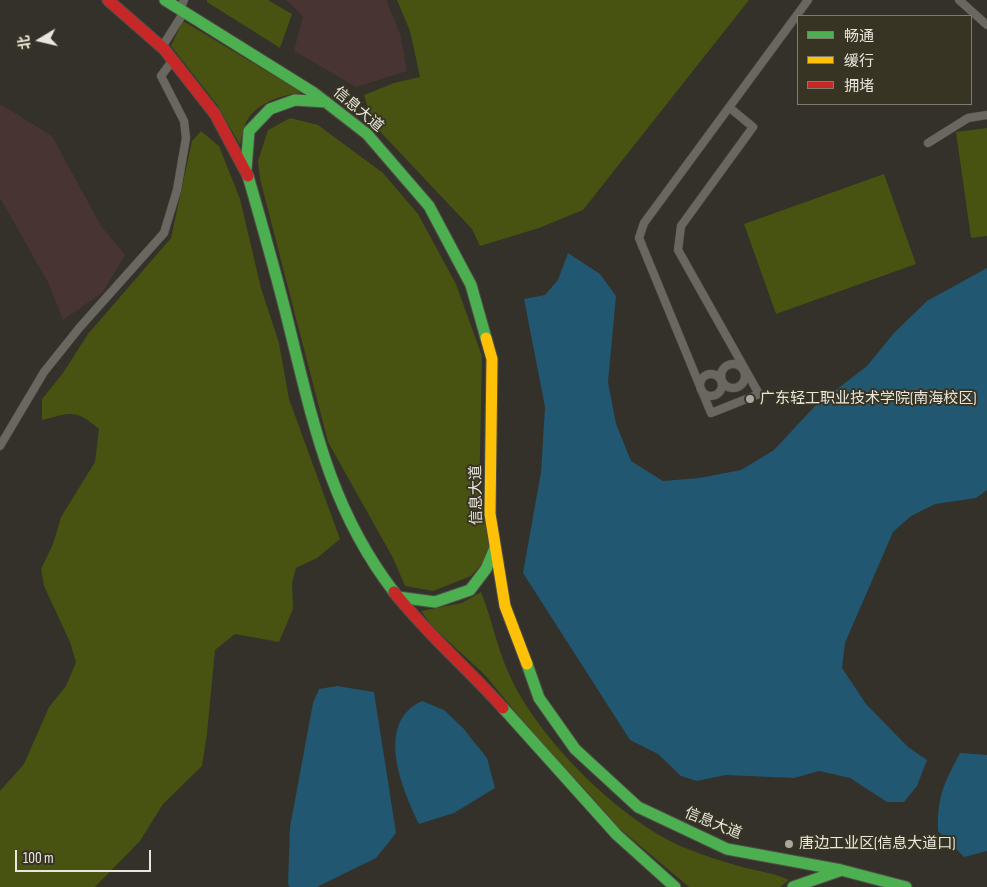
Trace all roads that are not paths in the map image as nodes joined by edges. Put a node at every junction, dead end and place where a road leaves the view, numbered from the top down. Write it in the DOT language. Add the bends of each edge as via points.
graph roads {
  1 [pos="108,0"];
  2 [pos="165,0"];
  3 [pos="808,0"];
  4 [pos="959,0"];
  5 [pos="183,7"];
  6 [pos="797,15"];
  7 [pos="797,15"];
  8 [pos="987,25"];
  9 [pos="162,47"];
  10 [pos="173,60"];
  11 [pos="326,102"];
  12 [pos="730,108"];
  13 [pos="987,115"];
  14 [pos="928,142"];
  15 [pos="246,169"];
  16 [pos="745,371"];
  17 [pos="722,381"];
  18 [pos="701,389"];
  19 [pos="0,446"];
  20 [pos="495,546"];
  21 [pos="398,597"];
  22 [pos="841,870"];
  23 [pos="675,887"];
  24 [pos="793,887"];
  25 [pos="906,887"];
  1 -- 9 [label="main road"];
  2 -- 5 [label="main road, 信息大道"];
  3 -- 7 [label="street"];
  4 -- 8 [label="street"];
  5 -- 9 [label="street"];
  5 -- 11 [label="main road, 信息大道"];
  6 -- 12 [label="street"];
  9 -- 10 [label="main road"];
  10 -- 15 [label="main road" via="215,114"];
  10 -- 19 [label="street" via="161,76 184,121 186,138 177,190 164,233 44,372"];
  11 -- 15 [label="main road" via="295,100 270,109 249,131"];
  11 -- 20 [label="main road, 信息大道" via="367,134 429,206 471,285 492,359 490,514"];
  12 -- 16 [label="street" via="754,127 682,226 678,250"];
  12 -- 18 [label="street" via="644,224 639,238"];
  13 -- 14 [label="street" via="968,118"];
  15 -- 21 [label="main road" via="275,268 319,447 347,518"];
  16 -- 17 [label="street" via="745,380 740,386 732,388"];
  16 -- 17 [label="street" via="736,363 729,364 722,369"];
  16 -- 18 [label="street" via="759,394 711,413"];
  17 -- 18 [label="street" via="720,392 714,396 706,395"];
  17 -- 18 [label="street" via="714,374 707,374 700,382"];
  20 -- 21 [label="main road" via="486,569 470,590 435,602"];
  20 -- 22 [label="main road, 信息大道" via="504,606 539,698 575,749 638,807 727,849"];
  21 -- 23 [label="main road" via="416,620 477,679 617,835"];
  22 -- 24 [label="main road"];
  22 -- 25 [label="main road, 信息大道"];
}
